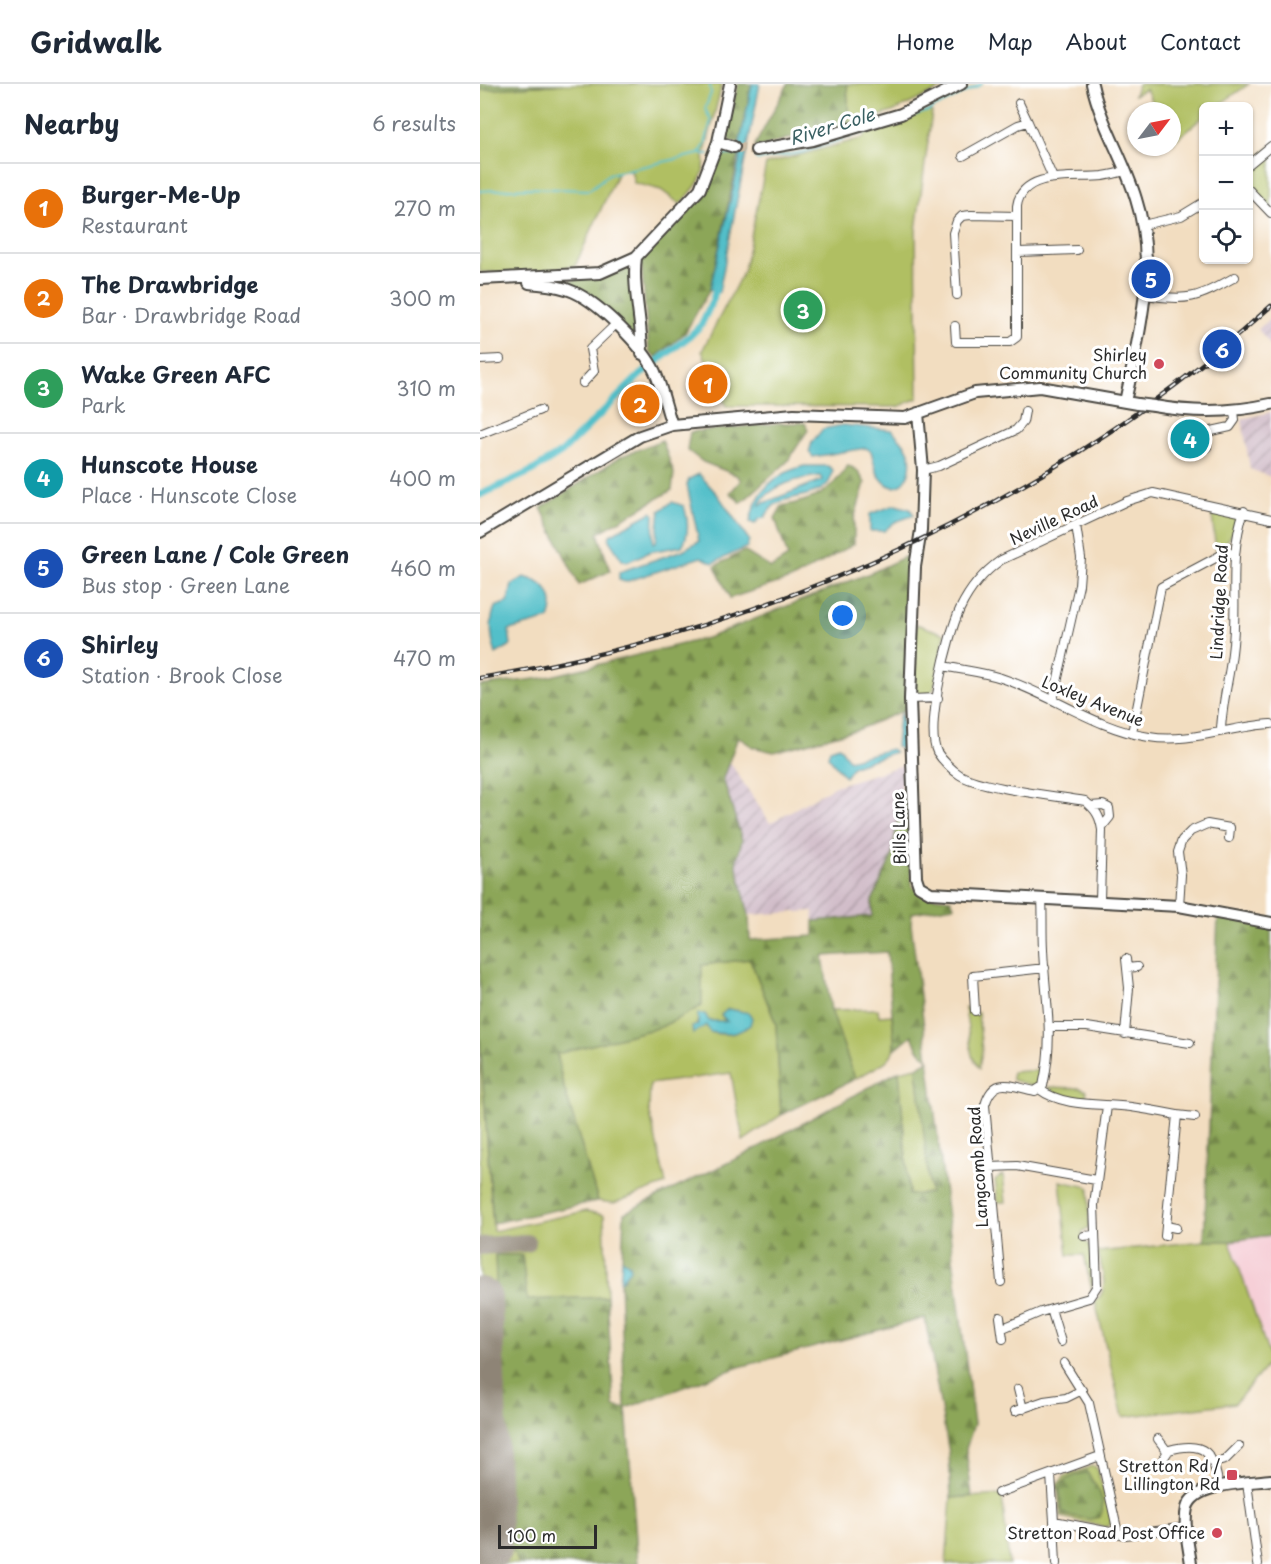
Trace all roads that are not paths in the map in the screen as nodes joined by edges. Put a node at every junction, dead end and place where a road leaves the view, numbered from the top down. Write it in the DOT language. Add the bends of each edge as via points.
graph roads {
  1 [pos="730,84"];
  2 [pos="961,84"];
  3 [pos="1092,84"];
  4 [pos="1019,103"];
  5 [pos="1028,123"];
  6 [pos="718,142"];
  7 [pos="1271,146"];
  8 [pos="734,147"];
  9 [pos="756,150"];
  10 [pos="963,156"];
  11 [pos="1253,161"];
  12 [pos="1125,171"];
  13 [pos="1053,178"];
  14 [pos="1253,194"];
  15 [pos="1199,205"];
  16 [pos="1271,213"];
  17 [pos="1017,216"];
  18 [pos="1143,225"];
  19 [pos="1068,241"];
  20 [pos="1068,250"];
  21 [pos="1077,250"];
  22 [pos="1018,252"];
  23 [pos="636,257"];
  24 [pos="1235,277"];
  25 [pos="480,279"];
  26 [pos="505,280"];
  27 [pos="957,295"];
  28 [pos="1145,295"];
  29 [pos="615,325"];
  30 [pos="955,327"];
  31 [pos="642,354"];
  32 [pos="500,359"];
  33 [pos="480,360"];
  34 [pos="583,383"];
  35 [pos="1125,402"];
  36 [pos="1271,404"];
  37 [pos="540,410"];
  38 [pos="1025,411"];
  39 [pos="1234,411"];
  40 [pos="918,413"];
  41 [pos="672,425"];
  42 [pos="480,434"];
  43 [pos="1207,447"];
  44 [pos="922,470"];
  45 [pos="1244,512"];
  46 [pos="1271,519"];
  47 [pos="1076,525"];
  48 [pos="480,532"];
  49 [pos="1233,553"];
  50 [pos="943,666"];
  51 [pos="938,698"];
  52 [pos="910,699"];
  53 [pos="1053,700"];
  54 [pos="1271,724"];
  55 [pos="1221,730"];
  56 [pos="1132,733"];
  57 [pos="1229,838"];
  58 [pos="1042,898"];
  59 [pos="1100,900"];
  60 [pos="1179,906"];
  61 [pos="1271,923"];
  62 [pos="1137,967"];
  63 [pos="1045,968"];
  64 [pos="972,1007"];
  65 [pos="1051,1027"];
  66 [pos="1184,1033"];
  67 [pos="1125,1034"];
  68 [pos="1039,1089"];
  69 [pos="1107,1106"];
  70 [pos="1177,1115"];
  71 [pos="1195,1117"];
  72 [pos="990,1167"];
  73 [pos="1096,1180"];
  74 [pos="1166,1227"];
  75 [pos="1176,1228"];
  76 [pos="1093,1235"];
  77 [pos="1084,1236"];
  78 [pos="1165,1236"];
  79 [pos="1000,1271"];
  80 [pos="1010,1271"];
  81 [pos="1001,1282"];
  82 [pos="1051,1309"];
  83 [pos="1000,1317"];
  84 [pos="1002,1328"];
  85 [pos="1003,1340"];
  86 [pos="1060,1342"];
  87 [pos="1064,1363"];
  88 [pos="1018,1389"];
  89 [pos="1082,1390"];
  90 [pos="1158,1439"];
  91 [pos="1239,1446"];
  92 [pos="1167,1451"];
  93 [pos="1100,1456"];
  94 [pos="1161,1462"];
  95 [pos="1214,1462"];
  96 [pos="1050,1475"];
  97 [pos="1271,1480"];
  98 [pos="1247,1483"];
  99 [pos="1219,1487"];
  100 [pos="998,1493"];
  101 [pos="1054,1521"];
  102 [pos="1187,1527"];
  103 [pos="1118,1533"];
  104 [pos="1056,1564"];
  105 [pos="1191,1564"];
  106 [pos="1258,1564"];
  1 -- 6 [label="street"];
  2 -- 9 [label="street" via="901,114 813,140"];
  3 -- 12 [label="street" via="1105,127"];
  4 -- 5 [label="street"];
  5 -- 10 [label="street" via="1018,124 973,155"];
  5 -- 13 [label="street"];
  6 -- 8 [label="street"];
  6 -- 23 [label="street" via="700,189"];
  7 -- 11 [label="street"];
  12 -- 13 [label="street" via="1105,176"];
  12 -- 18 [label="street"];
  13 -- 17 [label="street" via="1024,191 1017,201"];
  14 -- 16 [label="street"];
  15 -- 18 [label="street" via="1181,216"];
  17 -- 22 [label="street"];
  17 -- 27 [label="street" via="971,215 957,221 953,233"];
  18 -- 28 [label="street" via="1148,272"];
  19 -- 20 [label="street"];
  20 -- 21 [label="street"];
  20 -- 22 [label="street"];
  22 -- 30 [label="street" via="1017,337 1010,342 956,342"];
  23 -- 26 [label="street" via="600,273"];
  23 -- 31 [label="street" via="635,288 644,337"];
  24 -- 28 [label="street" via="1202,295 1181,300"];
  25 -- 26 [label="street"];
  26 -- 29 [label="street" via="556,285 573,291"];
  28 -- 35 [label="street"];
  29 -- 31 [label="street"];
  29 -- 34 [label="street" via="590,349 594,371"];
  31 -- 41 [label="street" via="651,366"];
  32 -- 33 [label="street"];
  35 -- 39 [label="street, bridge" via="1186,412"];
  35 -- 40 [label="street" via="1031,388 975,393"];
  36 -- 39 [label="street"];
  37 -- 42 [label="street"];
  38 -- 44 [label="street" via="1016,430"];
  39 -- 43 [label="street" via="1235,420 1230,427 1206,432"];
  40 -- 41 [label="street" via="884,419 831,414 762,415"];
  40 -- 44 [label="street, Bills Lane"];
  41 -- 48 [label="street" via="640,436"];
  44 -- 52 [label="street, Bills Lane"];
  45 -- 46 [label="street, Neville Road"];
  45 -- 47 [label="street, Neville Road" via="1153,493"];
  45 -- 49 [label="street, Lindridge Road"];
  47 -- 50 [label="street, Neville Road" via="1001,560 986,572 961,606"];
  47 -- 53 [label="street" via="1081,558 1079,585"];
  49 -- 55 [label="street, Lindridge Road" via="1232,652"];
  49 -- 56 [label="street" via="1222,554 1161,587"];
  50 -- 51 [label="street, Neville Road"];
  50 -- 53 [label="street, Loxley Avenue" via="1001,678"];
  51 -- 52 [label="street"];
  51 -- 59 [label="street, Neville Road" via="936,750 960,775 1085,801 1101,818"];
  52 -- 58 [label="street, Bills Lane" via="919,886 931,893"];
  53 -- 56 [label="street, Loxley Avenue"];
  54 -- 55 [label="street, Loxley Avenue"];
  55 -- 56 [label="street, Loxley Avenue" via="1171,738"];
  57 -- 60 [label="street" via="1230,828 1207,824 1182,840 1178,852"];
  58 -- 59 [label="street, Bills Lane"];
  58 -- 63 [label="street"];
  59 -- 60 [label="street, Bills Lane"];
  60 -- 61 [label="street, Bills Lane"];
  62 -- 67 [label="street" via="1126,964"];
  63 -- 64 [label="street" via="978,973 972,980"];
  63 -- 65 [label="street"];
  65 -- 67 [label="street" via="1087,1027"];
  65 -- 68 [label="street" via="1050,1055"];
  66 -- 67 [label="street" via="1187,1043"];
  68 -- 69 [label="street" via="1056,1098"];
  68 -- 72 [label="street, Langcomb Road" via="1007,1084 987,1095"];
  69 -- 70 [label="street"];
  69 -- 73 [label="street"];
  70 -- 71 [label="street"];
  70 -- 74 [label="street"];
  72 -- 73 [label="street" via="1017,1166"];
  72 -- 79 [label="street, Langcomb Road"];
  73 -- 76 [label="street"];
  74 -- 75 [label="street"];
  74 -- 78 [label="street"];
  76 -- 77 [label="street"];
  76 -- 82 [label="street" via="1099,1280 1093,1295"];
  79 -- 80 [label="street"];
  79 -- 81 [label="street, Langcomb Road"];
  82 -- 84 [label="street"];
  82 -- 86 [label="street"];
  83 -- 84 [label="street"];
  84 -- 85 [label="street"];
  87 -- 89 [label="street"];
  88 -- 89 [label="street" via="1019,1410"];
  89 -- 93 [label="street" via="1089,1402"];
  90 -- 92 [label="street"];
  91 -- 95 [label="street" via="1225,1460"];
  92 -- 94 [label="street"];
  92 -- 95 [label="street" via="1191,1446 1210,1454"];
  93 -- 96 [label="street"];
  93 -- 103 [label="street"];
  95 -- 99 [label="street"];
  96 -- 100 [label="street"];
  96 -- 101 [label="street"];
  97 -- 98 [label="street"];
  98 -- 99 [label="street"];
  98 -- 106 [label="street"];
  99 -- 102 [label="street" via="1198,1492 1193,1498 1186,1511"];
  101 -- 103 [label="street"];
  101 -- 104 [label="street"];
  102 -- 103 [label="street"];
  102 -- 105 [label="street"];
}
